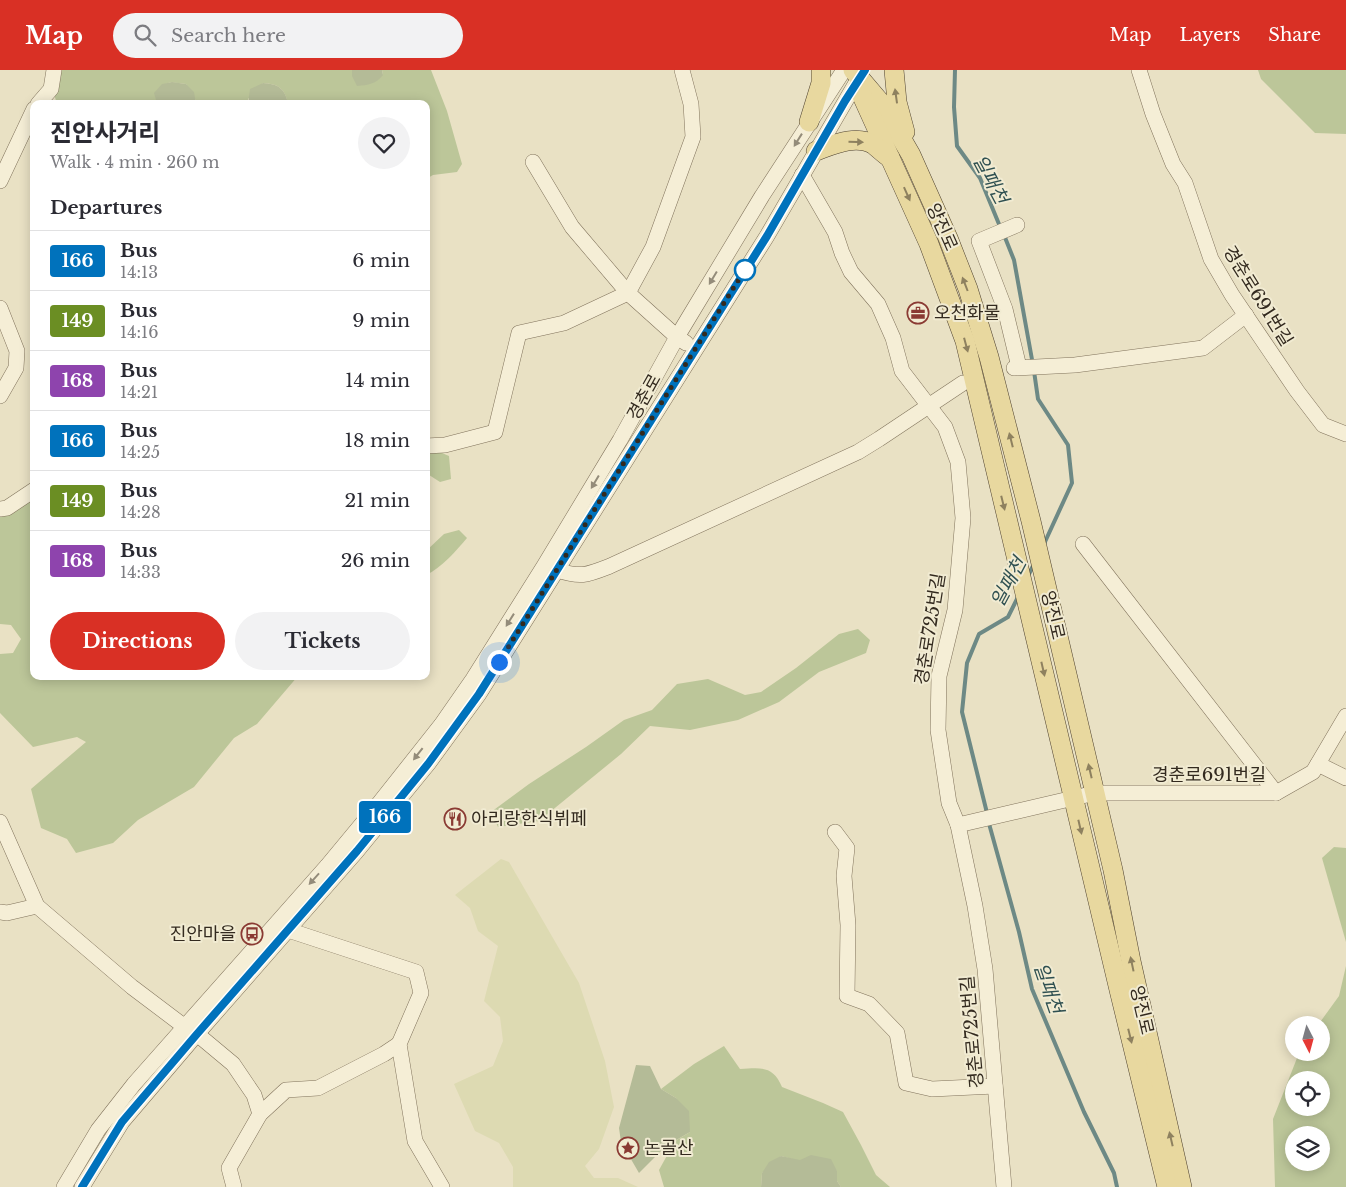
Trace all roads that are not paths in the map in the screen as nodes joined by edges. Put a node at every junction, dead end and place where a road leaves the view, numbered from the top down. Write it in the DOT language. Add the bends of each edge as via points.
graph roads {
  1 [pos="54,70"];
  2 [pos="682,70"];
  3 [pos="821,70"];
  4 [pos="894,70"];
  5 [pos="1139,70"];
  6 [pos="855,73"];
  7 [pos="41,100"];
  8 [pos="30,117"];
  9 [pos="809,122"];
  10 [pos="816,152"];
  11 [pos="911,155"];
  12 [pos="892,160"];
  13 [pos="533,162"];
  14 [pos="802,175"];
  15 [pos="0,181"];
  16 [pos="1014,227"];
  17 [pos="628,293"];
  18 [pos="0,308"];
  19 [pos="1246,315"];
  20 [pos="677,337"];
  21 [pos="696,348"];
  22 [pos="962,383"];
  23 [pos="0,396"];
  24 [pos="929,406"];
  25 [pos="1346,434"];
  26 [pos="430,446"];
  27 [pos="30,493"];
  28 [pos="0,509"];
  29 [pos="1083,544"];
  30 [pos="557,570"];
  31 [pos="1346,716"];
  32 [pos="1318,764"];
  33 [pos="1346,778"];
  34 [pos="1095,793"];
  35 [pos="1276,793"];
  36 [pos="1074,798"];
  37 [pos="0,822"];
  38 [pos="961,824"];
  39 [pos="835,832"];
  40 [pos="37,906"];
  41 [pos="0,912"];
  42 [pos="288,930"];
  43 [pos="191,1031"];
  44 [pos="399,1044"];
  45 [pos="995,1086"];
  46 [pos="260,1114"];
  47 [pos="64,1187"];
  48 [pos="82,1187"];
  49 [pos="234,1187"];
  50 [pos="442,1187"];
  51 [pos="1004,1187"];
  52 [pos="1167,1187"];
  53 [pos="1182,1187"];
  1 -- 7 [label="street" via="51,89"];
  2 -- 17 [label="street" via="691,104 693,137 653,247"];
  3 -- 9 [label="main road" via="821,83"];
  11 -- 4 [label="main road, one-way" via="897,102"];
  5 -- 19 [label="street, 경춘로691번길" via="1173,164 1185,183 1211,259"];
  6 -- 9 [label="street, 경춘로"];
  6 -- 10 [label="street, 경춘로"];
  6 -- 11 [label="main road, 양진로" via="880,103"];
  6 -- 12 [label="main road, 양진로"];
  8 -- 15 [label="street"];
  9 -- 20 [label="street, 경춘로, one-way"];
  10 -- 12 [label="main road, one-way" via="857,140 873,144"];
  10 -- 14 [label="street, 경춘로"];
  34 -- 11 [label="main road, 양진로, one-way" via="989,357 968,289"];
  12 -- 36 [label="main road, 양진로, one-way" via="929,244 965,342"];
  13 -- 17 [label="street" via="572,227"];
  14 -- 21 [label="street, 경춘로"];
  14 -- 24 [label="street, 경춘로725번길" via="835,232 851,272 878,304 902,372"];
  16 -- 19 [label="street" via="979,241 1005,309 1016,368 1075,365 1203,348"];
  17 -- 20 [label="street"];
  17 -- 26 [label="street" via="564,323 519,332 496,432 445,446"];
  18 -- 23 [label="street" via="17,351 16,368"];
  19 -- 25 [label="street, 경춘로691번길" via="1323,425"];
  20 -- 21 [label="street"];
  20 -- 43 [label="street, 경춘로, one-way" via="544,566 441,725 333,858 220,986"];
  21 -- 30 [label="street, 경춘로"];
  22 -- 24 [label="street"];
  24 -- 30 [label="street" via="858,452 610,566 583,575"];
  24 -- 38 [label="street, 경춘로725번길" via="945,427 958,462 963,518 955,610 939,676 938,730 949,803"];
  27 -- 28 [label="street"];
  29 -- 35 [label="street"];
  30 -- 42 [label="street, 경춘로" via="479,694 428,764"];
  31 -- 32 [label="street, 경춘로691번길"];
  32 -- 33 [label="street"];
  32 -- 35 [label="street, 경춘로691번길" via="1313,772"];
  34 -- 35 [label="street, 경춘로691번길"];
  34 -- 36 [label="street, 경춘로691번길"];
  53 -- 34 [label="main road, 양진로, one-way"];
  36 -- 38 [label="street, 경춘로691번길"];
  36 -- 52 [label="main road, 양진로, one-way"];
  37 -- 40 [label="street"];
  38 -- 45 [label="street, 경춘로725번길" via="986,969"];
  39 -- 45 [label="street" via="847,848 844,876 848,926 847,996 869,1004 897,1033 906,1083 932,1089"];
  40 -- 41 [label="street"];
  40 -- 43 [label="street" via="132,987"];
  42 -- 43 [label="street, 경춘로"];
  42 -- 44 [label="street" via="416,972 421,993"];
  43 -- 46 [label="street" via="233,1064 254,1095"];
  43 -- 47 [label="street, 경춘로" via="134,1084 98,1130"];
  43 -- 48 [label="street, 경춘로" via="122,1122"];
  44 -- 46 [label="street" via="318,1088 286,1090"];
  44 -- 50 [label="street" via="415,1141"];
  45 -- 51 [label="street, 경춘로725번길"];
  46 -- 49 [label="street" via="229,1168"];
}
